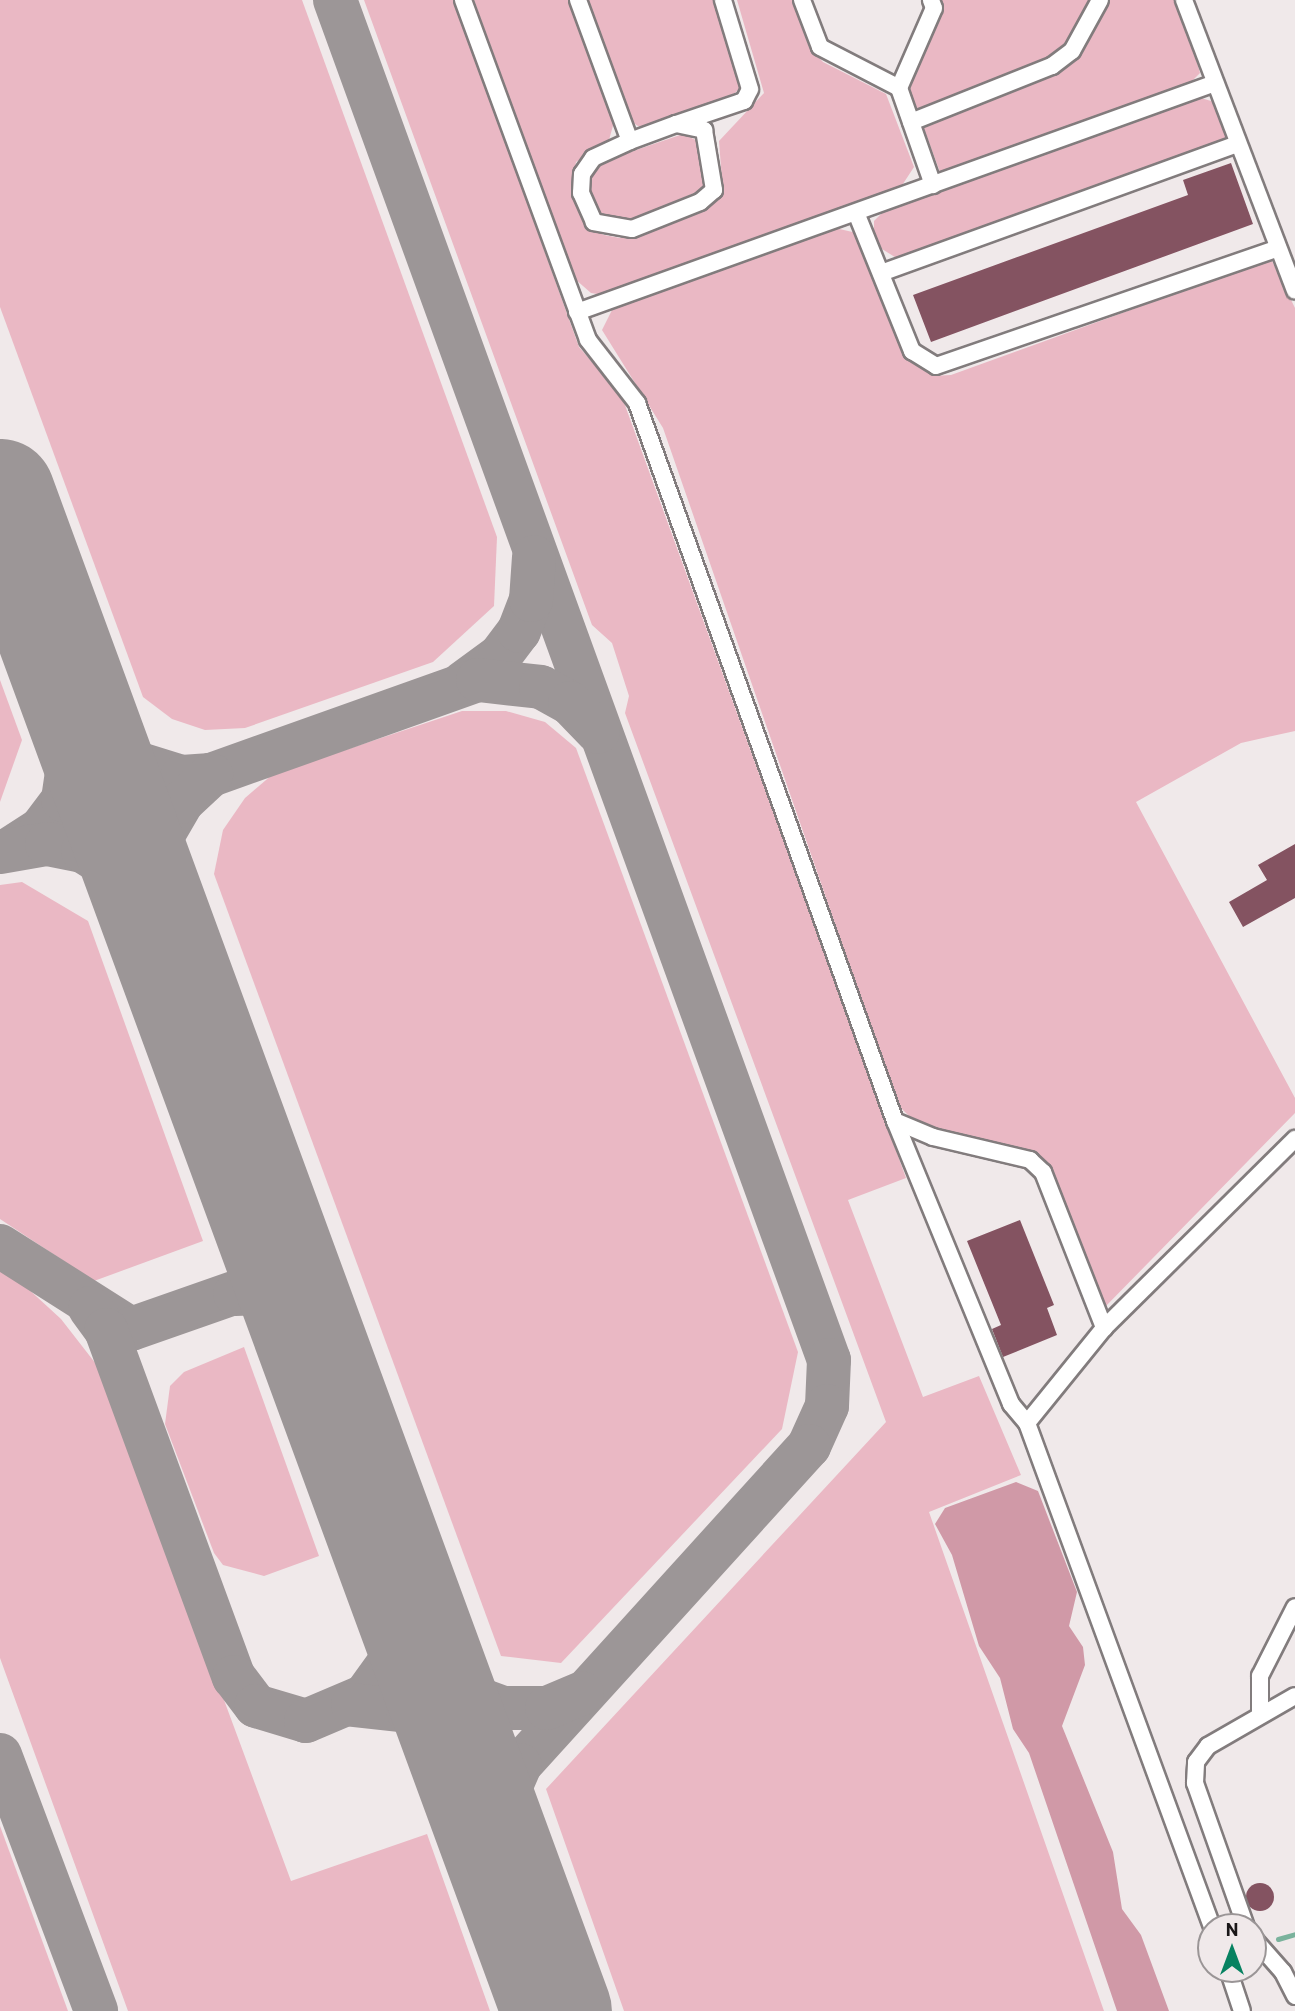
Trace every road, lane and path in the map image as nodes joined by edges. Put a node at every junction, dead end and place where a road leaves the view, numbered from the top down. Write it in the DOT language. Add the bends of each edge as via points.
graph roads {
  1 [pos="463,0"];
  2 [pos="578,0"];
  3 [pos="723,0"];
  4 [pos="802,0"];
  5 [pos="931,0"];
  6 [pos="1100,0"];
  7 [pos="1184,0"];
  8 [pos="1215,83"];
  9 [pos="900,88"];
  10 [pos="911,122"];
  11 [pos="676,124"];
  12 [pos="630,141"];
  13 [pos="1237,144"];
  14 [pos="933,185"];
  15 [pos="857,215"];
  16 [pos="1278,248"];
  17 [pos="881,273"];
  18 [pos="1295,291"];
  19 [pos="577,312"];
  20 [pos="895,1121"];
  21 [pos="1295,1139"];
  22 [pos="1104,1328"];
  23 [pos="1027,1423"];
  24 [pos="1295,1607"];
  25 [pos="1295,1696"];
  26 [pos="1260,1712"];
  27 [pos="1207,1913"];
  28 [pos="1241,1913"];
  29 [pos="1267,1954"];
  30 [pos="1232,1983"];
  31 [pos="1295,1996"];
  32 [pos="1242,2011"];
  1 -- 19 [label="street"];
  2 -- 12 [label="street"];
  3 -- 11 [label="street" via="750,89 744,101"];
  4 -- 9 [label="street" via="820,47"];
  5 -- 9 [label="street" via="934,8"];
  6 -- 10 [label="street" via="1078,42 1052,66"];
  7 -- 8 [label="street"];
  8 -- 13 [label="street"];
  8 -- 14 [label="street"];
  9 -- 10 [label="street"];
  10 -- 14 [label="street"];
  11 -- 12 [label="street"];
  11 -- 12 [label="street" via="704,130 714,190 700,202 632,229 611,230 594,222 581,193 582,174 593,158"];
  13 -- 16 [label="street"];
  13 -- 17 [label="street"];
  14 -- 15 [label="street"];
  15 -- 17 [label="street"];
  15 -- 19 [label="street"];
  16 -- 17 [label="street" via="936,366 912,351"];
  16 -- 18 [label="street"];
  19 -- 20 [label="street" via="588,340 637,403"];
  20 -- 22 [label="street" via="933,1137 1030,1160 1043,1172"];
  20 -- 23 [label="street" via="1011,1404"];
  21 -- 22 [label="street"];
  22 -- 23 [label="street"];
  23 -- 27 [label="street"];
  24 -- 26 [label="street" via="1260,1676"];
  25 -- 26 [label="street"];
  26 -- 28 [label="street" via="1208,1746 1194,1773"];
  29 -- 31 [label="street"];
  30 -- 32 [label="street"];
}
